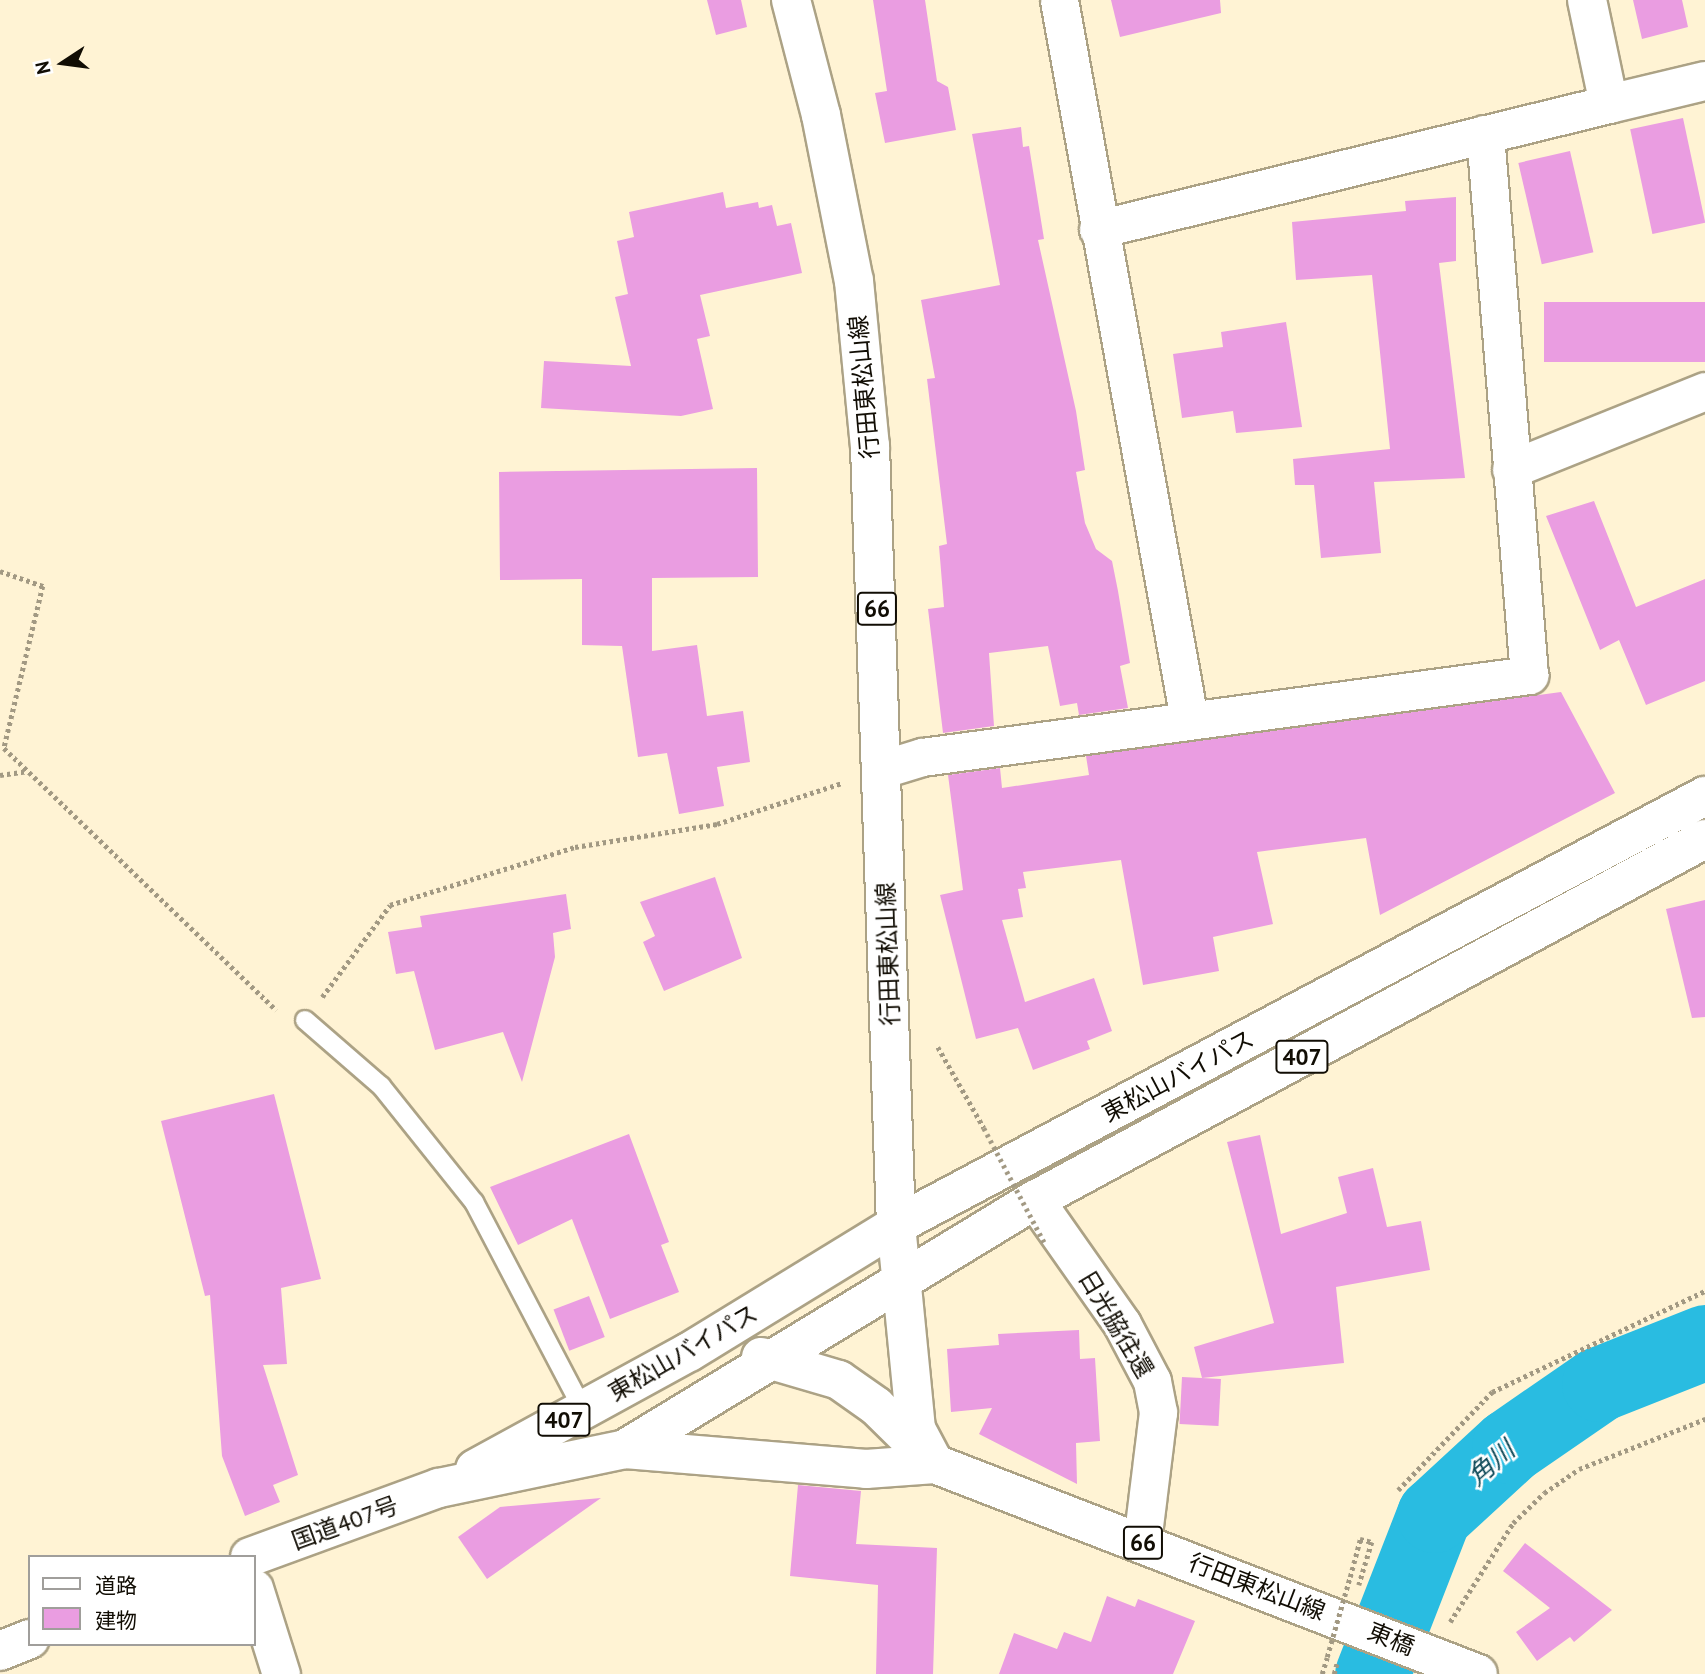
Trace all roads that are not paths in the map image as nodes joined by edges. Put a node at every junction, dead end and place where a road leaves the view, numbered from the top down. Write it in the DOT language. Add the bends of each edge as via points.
graph roads {
  1 [pos="791,0"];
  2 [pos="1059,0"];
  3 [pos="1587,0"];
  4 [pos="1705,81"];
  5 [pos="1609,104"];
  6 [pos="1485,134"];
  7 [pos="1098,229"];
  8 [pos="1705,391"];
  9 [pos="1511,469"];
  10 [pos="1189,719"];
  11 [pos="883,769"];
  12 [pos="1705,796"];
  13 [pos="1705,839"];
  14 [pos="305,1020"];
  15 [pos="1035,1200"];
  16 [pos="896,1225"];
  17 [pos="901,1279"];
  18 [pos="689,1352"];
  19 [pos="778,1358"];
  20 [pos="583,1410"];
  21 [pos="625,1449"];
  22 [pos="935,1464"];
  23 [pos="439,1488"];
  24 [pos="1142,1543"];
  25 [pos="255,1555"];
  26 [pos="256,1594"];
  27 [pos="1354,1606"];
  28 [pos="28,1641"];
  29 [pos="0,1651"];
  30 [pos="281,1674"];
  31 [pos="1478,1674"];
  1 -- 11 [label="main road, 行田東松山線 / 66" via="821,115 854,281 870,446"];
  2 -- 7 [label="street"];
  3 -- 5 [label="main road"];
  4 -- 5 [label="main road"];
  5 -- 6 [label="street"];
  6 -- 7 [label="street"];
  6 -- 9 [label="street"];
  7 -- 10 [label="street"];
  8 -- 9 [label="street"];
  9 -- 10 [label="street" via="1529,675"];
  10 -- 11 [label="street" via="922,757"];
  11 -- 16 [label="main road, 行田東松山線 / 66"];
  12 -- 16 [label="main road, 東松山バイパス / 407"];
  13 -- 15 [label="main road, 東松山バイパス / 407"];
  14 -- 20 [label="lane" via="381,1086 474,1202"];
  15 -- 17 [label="main road, 東松山バイパス / 407"];
  15 -- 24 [label="street, 日光脇往還" via="1122,1324 1152,1381 1158,1412"];
  16 -- 17 [label="main road, 行田東松山線 / 66"];
  16 -- 18 [label="main road, 東松山バイパス / 407"];
  17 -- 19 [label="main road, 東松山バイパス / 407"];
  17 -- 22 [label="main road, 行田東松山線 / 66" via="914,1420"];
  18 -- 19 [label="main road"];
  18 -- 20 [label="main road, 東松山バイパス / 407"];
  19 -- 21 [label="main road, 東松山バイパス / 407"];
  19 -- 22 [label="main road" via="848,1387"];
  20 -- 23 [label="main road, 東松山バイパス / 407"];
  21 -- 22 [label="main road" via="866,1469"];
  21 -- 23 [label="main road, 東松山バイパス / 407"];
  22 -- 24 [label="main road, 行田東松山線 / 66"];
  23 -- 25 [label="main road, 国道407号 / 407"];
  24 -- 27 [label="main road, 行田東松山線 / 66"];
  26 -- 30 [label="street"];
  27 -- 31 [label="main road, 東橋 / 66" via="1432,1655"];
  28 -- 29 [label="main road"];
}
